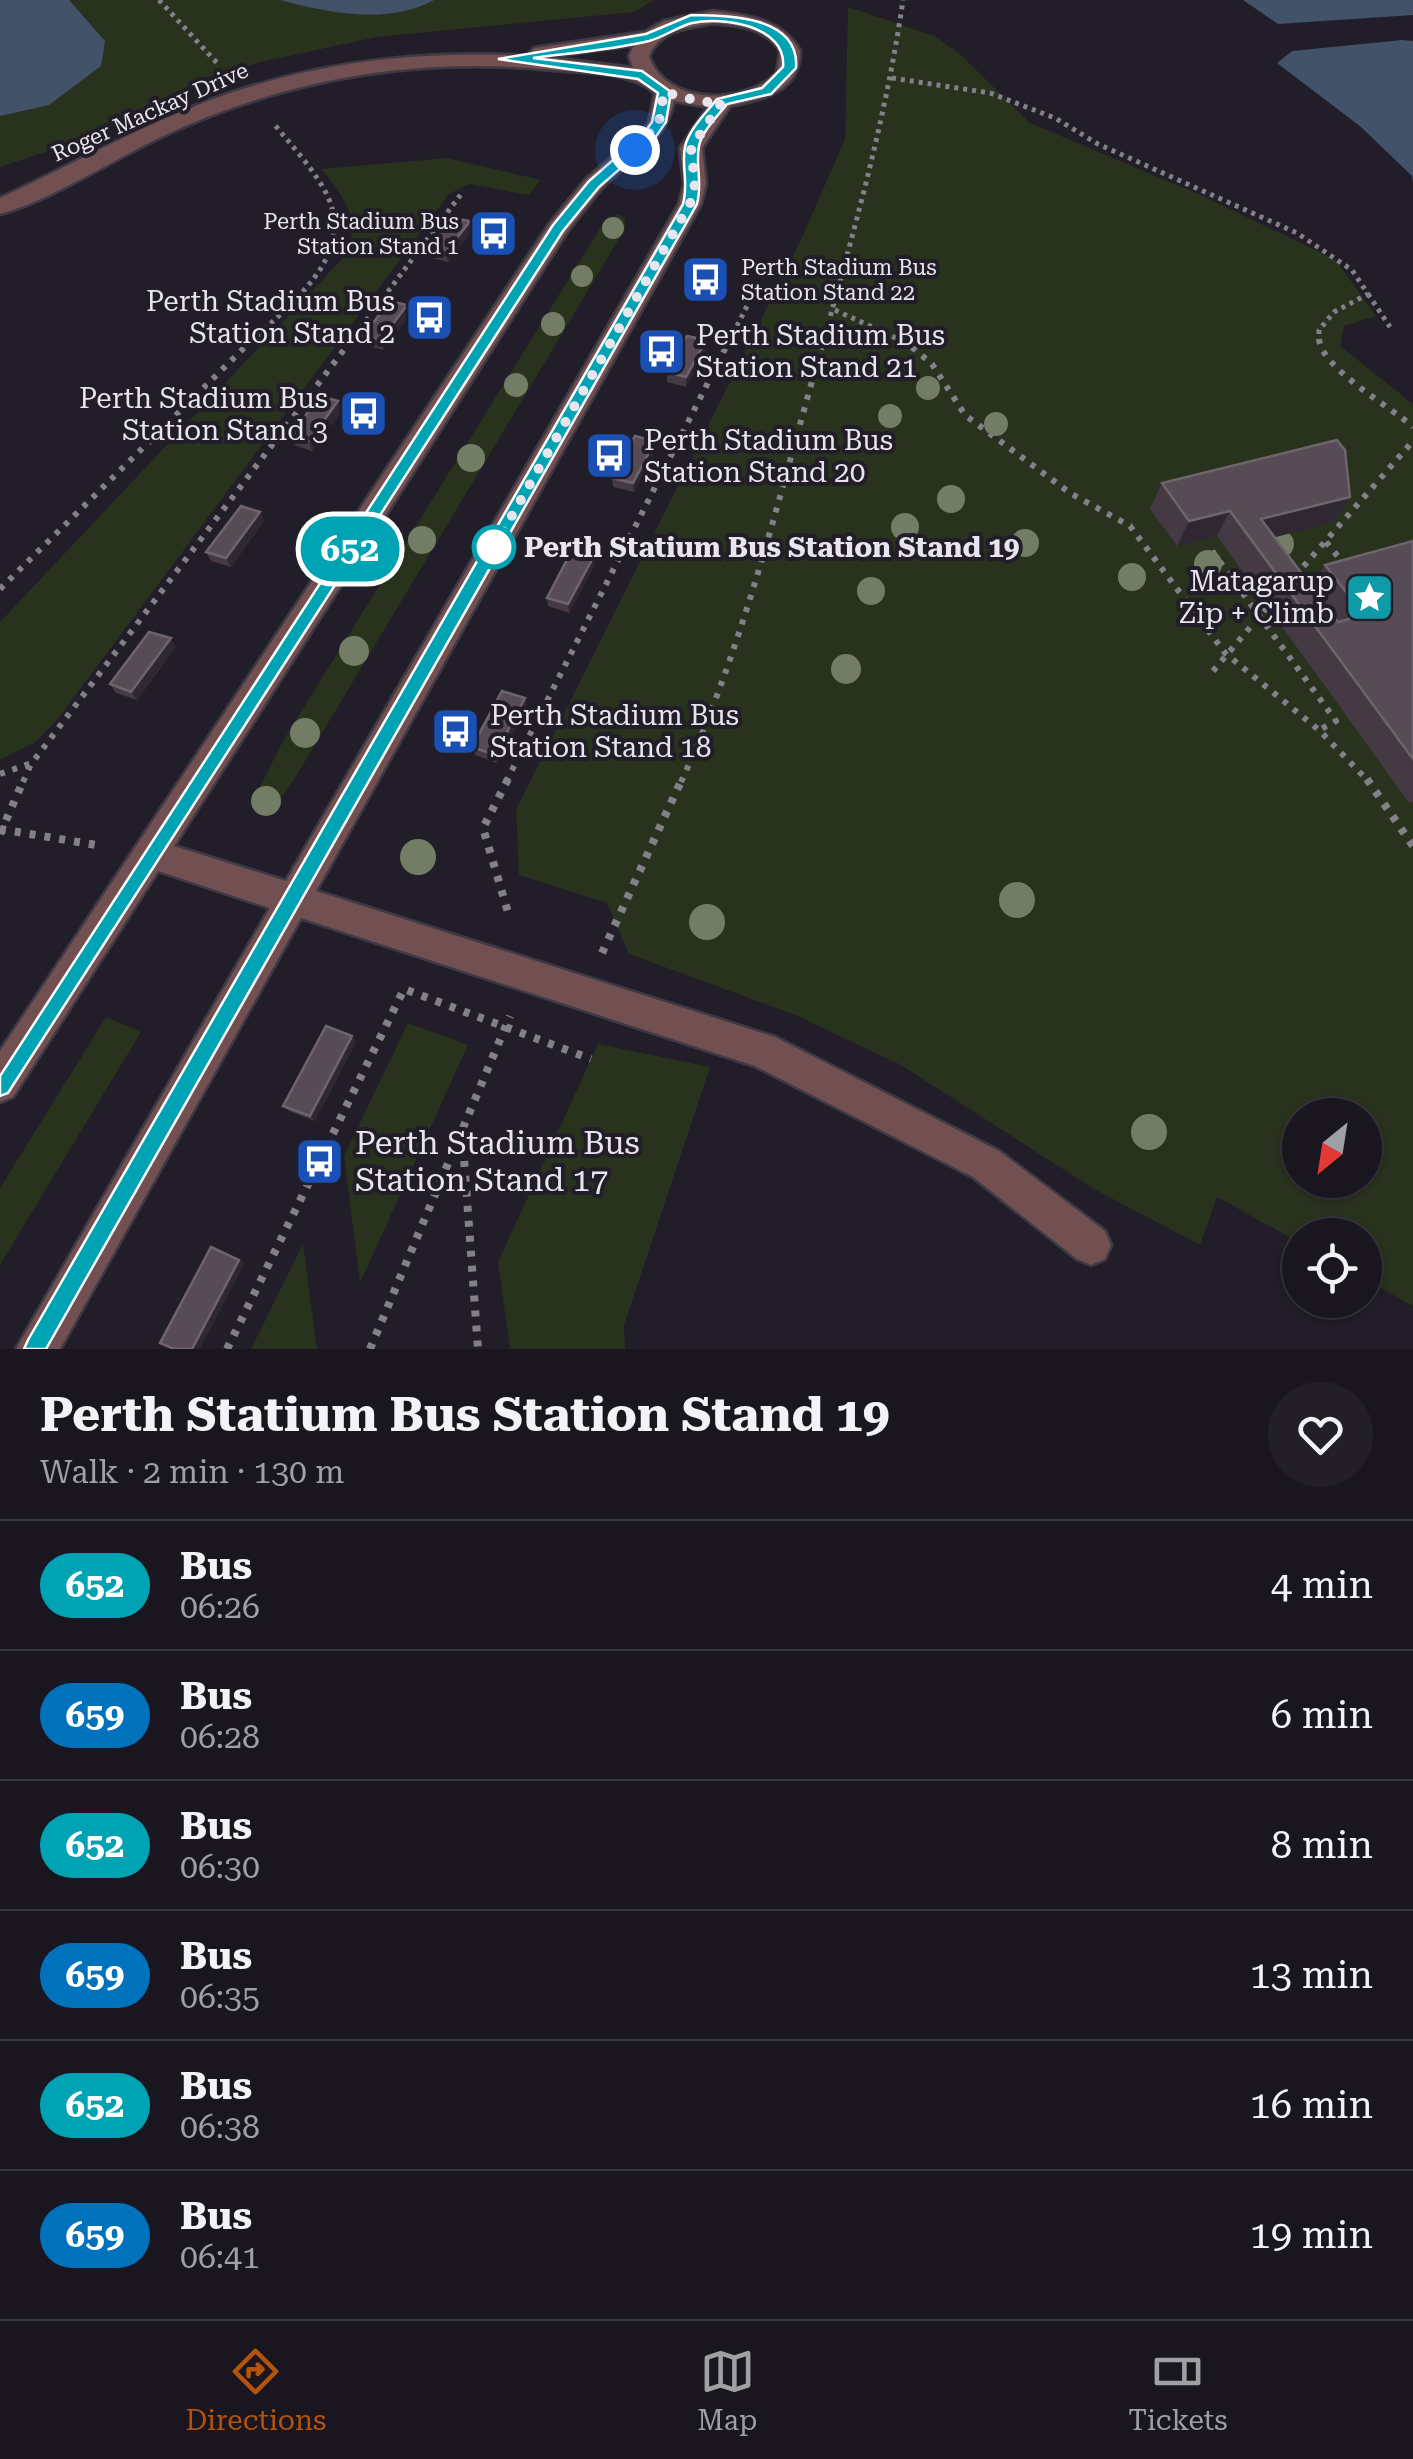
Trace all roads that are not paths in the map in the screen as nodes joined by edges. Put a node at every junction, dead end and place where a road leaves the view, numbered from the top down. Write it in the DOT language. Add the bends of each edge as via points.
graph roads {
  1 [pos="746,0"];
  2 [pos="696,10"];
  3 [pos="754,24"];
  4 [pos="648,37"];
  5 [pos="504,59"];
  6 [pos="653,84"];
  7 [pos="722,102"];
  8 [pos="0,207"];
  9 [pos="152,854"];
  10 [pos="293,900"];
  11 [pos="0,1084"];
  12 [pos="1091,1246"];
  13 [pos="37,1349"];
  1 -- 3 [label="street"];
  2 -- 3 [label="street"];
  2 -- 4 [label="street"];
  3 -- 7 [label="street" via="785,43 790,68 766,91"];
  4 -- 5 [label="street"];
  4 -- 6 [label="street" via="637,62"];
  5 -- 6 [label="street"];
  5 -- 8 [label="street, Roger Mackay Drive" via="390,62 246,95"];
  6 -- 7 [label="street" via="702,102"];
  6 -- 9 [label="street" via="659,122 558,228"];
  7 -- 10 [label="street" via="691,148 690,204"];
  9 -- 10 [label="street"];
  9 -- 11 [label="street"];
  10 -- 12 [label="street" via="762,1050 986,1164"];
  10 -- 13 [label="street"];
}
